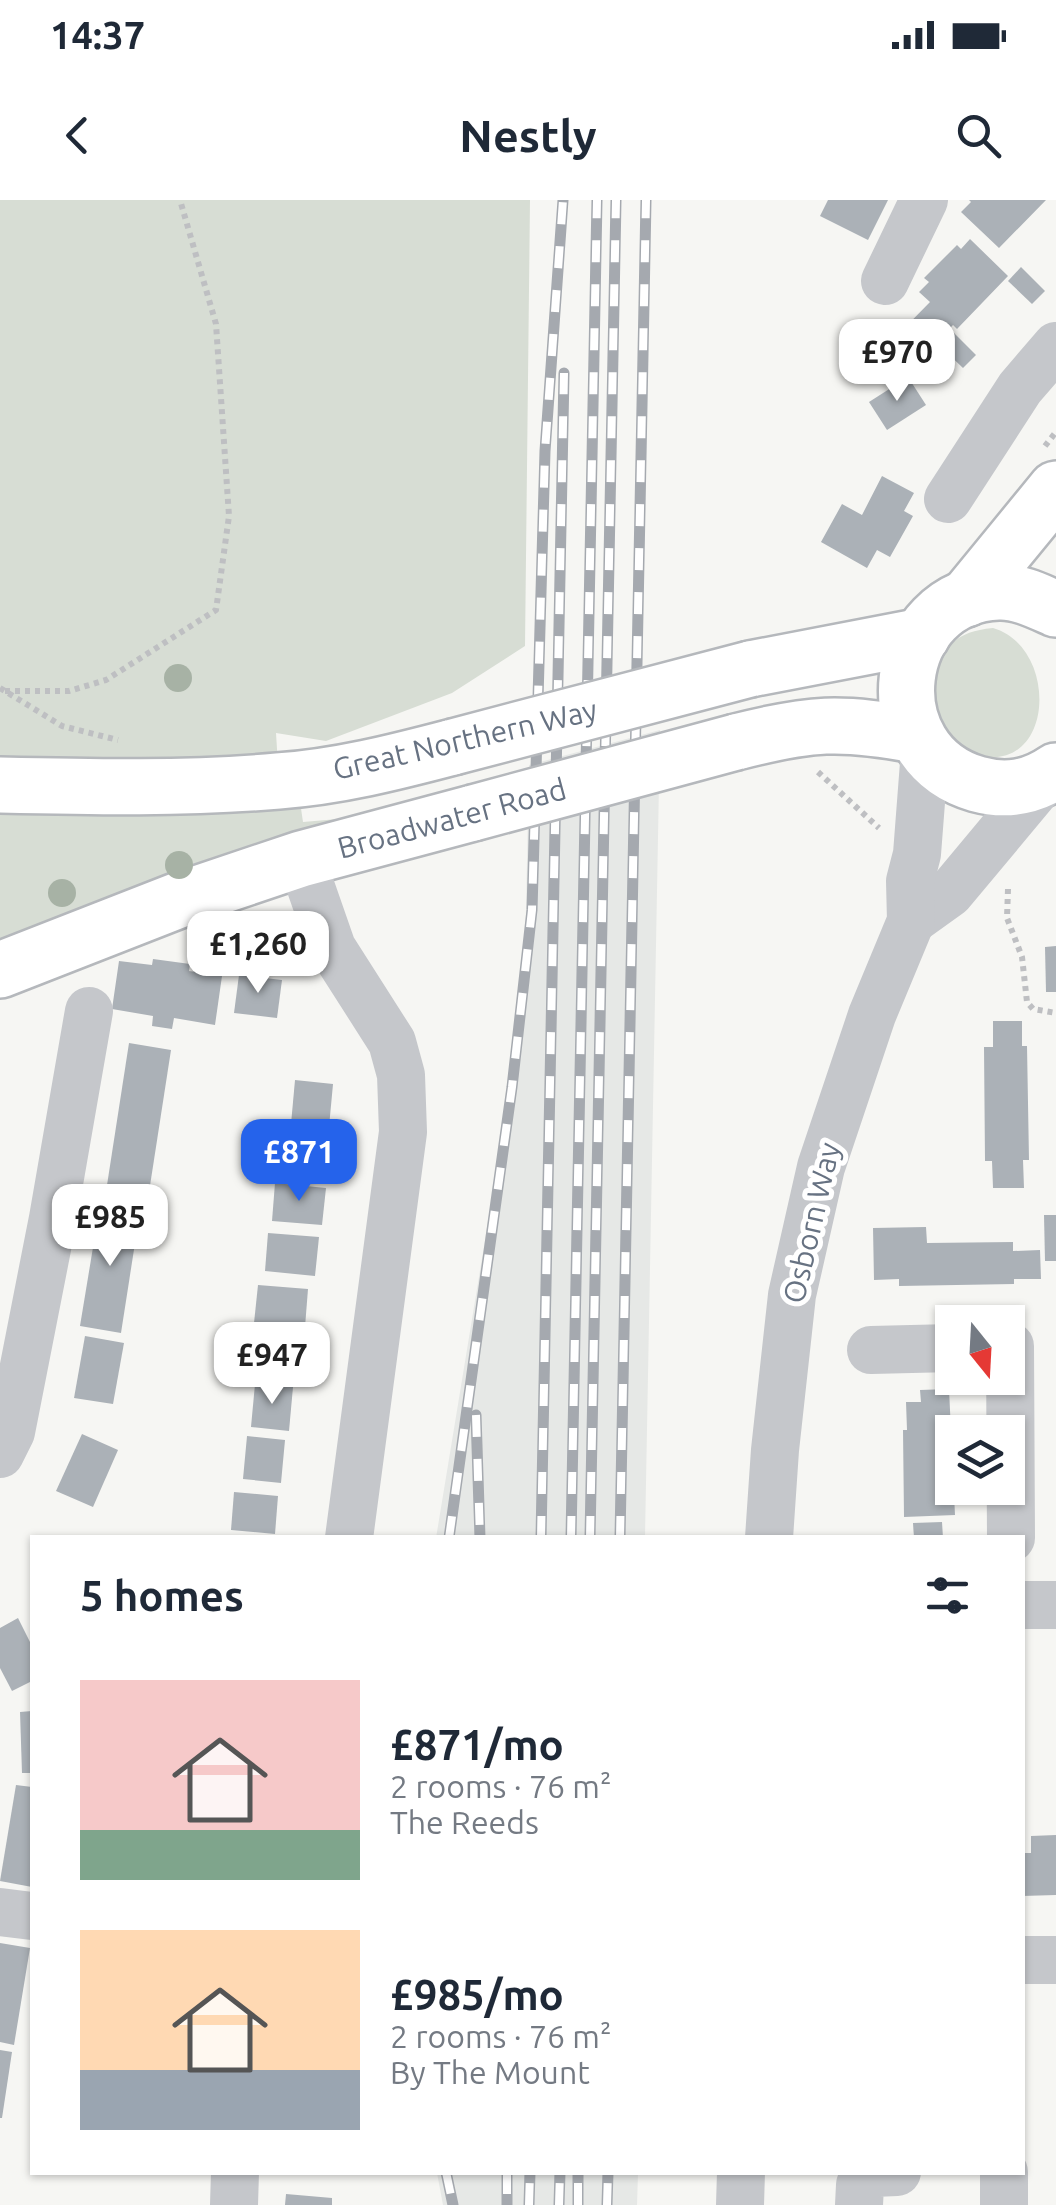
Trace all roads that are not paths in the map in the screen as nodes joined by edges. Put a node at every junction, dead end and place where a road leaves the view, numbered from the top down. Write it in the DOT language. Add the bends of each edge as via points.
graph roads {
  1 [pos="924,200"];
  2 [pos="885,281"];
  3 [pos="1056,346"];
  4 [pos="1044,475"];
  5 [pos="948,499"];
  6 [pos="966,599"];
  7 [pos="1056,609"];
  8 [pos="922,636"];
  9 [pos="920,743"];
  10 [pos="1050,775"];
  11 [pos="0,785"];
  12 [pos="301,859"];
  13 [pos="912,922"];
  14 [pos="0,970"];
  15 [pos="88,1011"];
  16 [pos="935,1348"];
  17 [pos="871,1350"];
  18 [pos="1010,1395"];
  19 [pos="0,1454"];
  20 [pos="349,1535"];
  21 [pos="769,1535"];
  22 [pos="1011,1535"];
  23 [pos="1025,1605"];
  24 [pos="1056,1605"];
  25 [pos="0,1912"];
  26 [pos="30,1916"];
  27 [pos="1025,1960"];
  28 [pos="1056,1960"];
  29 [pos="236,2175"];
  30 [pos="741,2175"];
  31 [pos="871,2175"];
  32 [pos="1004,2175"];
  33 [pos="234,2205"];
  34 [pos="740,2205"];
  35 [pos="859,2205"];
  36 [pos="1004,2205"];
  1 -- 2 [label="street"];
  3 -- 5 [label="street" via="1020,388"];
  4 -- 6 [label="main road"];
  6 -- 7 [label="main road" via="998,592"];
  6 -- 8 [label="main road"];
  8 -- 9 [label="main road" via="905,684"];
  8 -- 11 [label="main road, Great Northern Way, bridge" via="750,669 398,762 283,781 162,788"];
  9 -- 10 [label="main road" via="961,779 988,787 1014,789"];
  9 -- 12 [label="main road, Broadwater Road, bridge" via="856,724 816,725"];
  9 -- 13 [label="street, Osborn Way"];
  10 -- 13 [label="street, Osborn Way" via="950,893"];
  12 -- 14 [label="main road, Broadwater Road"];
  12 -- 20 [label="street" via="332,948 386,1030 401,1075 403,1132"];
  13 -- 21 [label="street, Osborn Way" via="872,1015 821,1167 792,1296"];
  15 -- 19 [label="street" via="11,1432"];
  16 -- 17 [label="street"];
  18 -- 22 [label="street"];
  23 -- 24 [label="street"];
  25 -- 26 [label="street"];
  27 -- 28 [label="street"];
  29 -- 33 [label="street"];
  30 -- 34 [label="street"];
  31 -- 35 [label="street" via="860,2186"];
  32 -- 36 [label="street"];
}
